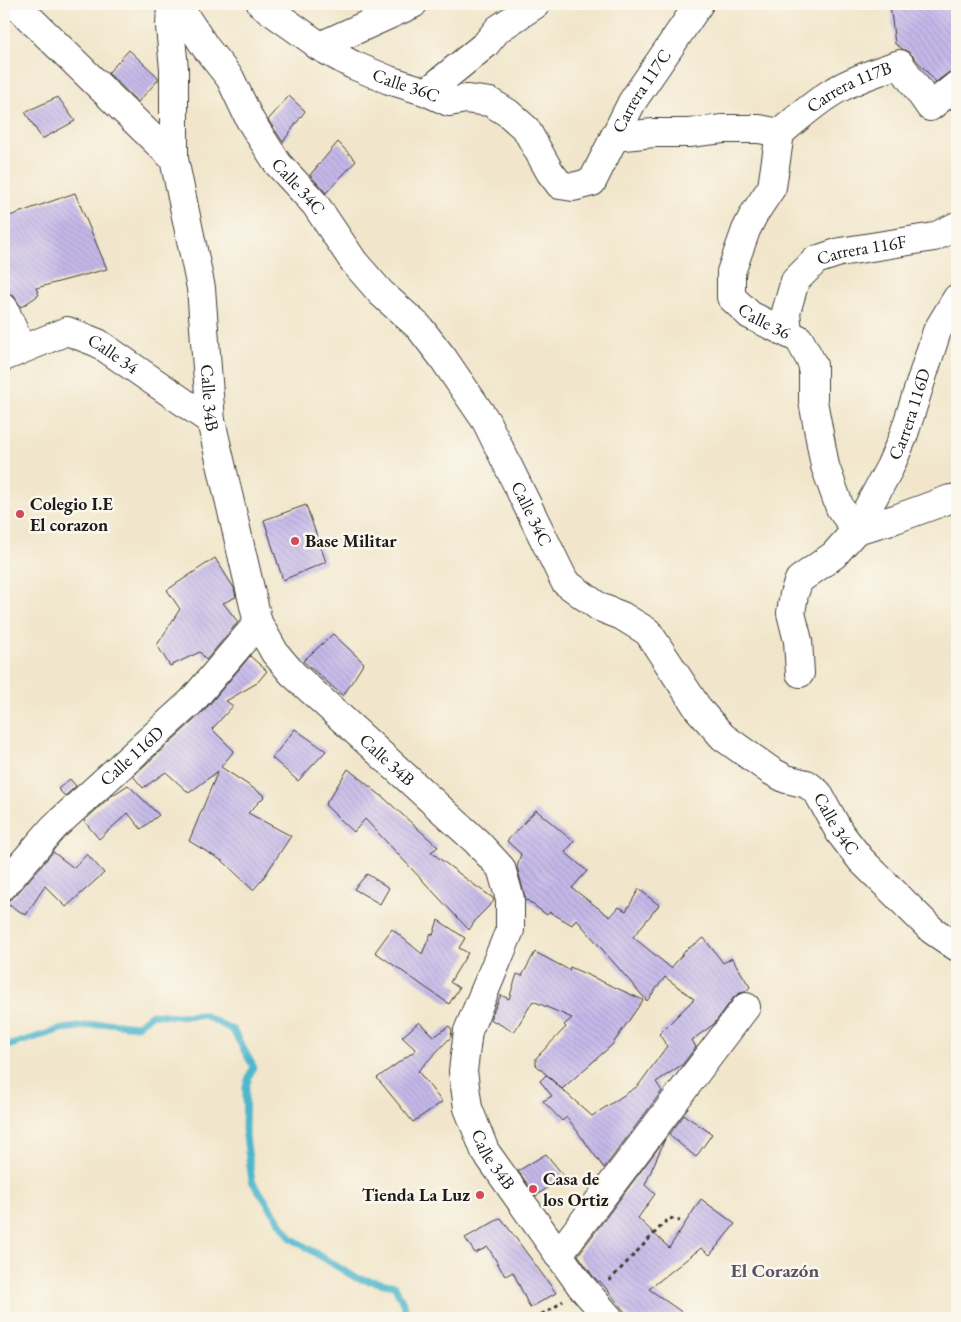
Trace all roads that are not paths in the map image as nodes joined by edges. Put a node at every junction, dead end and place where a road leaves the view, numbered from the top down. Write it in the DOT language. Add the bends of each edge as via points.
graph roads {
  1 [pos="171,4"];
  2 [pos="177,4"];
  3 [pos="261,4"];
  4 [pos="413,4"];
  5 [pos="536,4"];
  6 [pos="699,4"];
  7 [pos="15,15"];
  8 [pos="320,46"];
  9 [pos="957,85"];
  10 [pos="427,92"];
  11 [pos="780,133"];
  12 [pos="614,137"];
  13 [pos="174,159"];
  14 [pos="592,182"];
  15 [pos="957,226"];
  16 [pos="957,298"];
  17 [pos="4,308"];
  18 [pos="788,332"];
  19 [pos="12,353"];
  20 [pos="212,421"];
  21 [pos="957,498"];
  22 [pos="856,530"];
  23 [pos="258,623"];
  24 [pos="800,673"];
  25 [pos="4,885"];
  26 [pos="957,948"];
  27 [pos="746,1007"];
  28 [pos="558,1255"];
  29 [pos="594,1301"];
  1 -- 13 [label="street, Calle 34B"];
  2 -- 26 [label="street, Calle 34C" via="230,78 250,120 278,164 314,204 354,262 381,293 419,327 486,421 565,582 599,608 622,616 648,632 699,710 723,737 786,779 807,784 818,793 840,833 861,860 932,930"];
  3 -- 8 [label="street, Calle 36C"];
  4 -- 8 [label="street"];
  5 -- 10 [label="street" via="498,28 486,44"];
  6 -- 12 [label="street, Carrera 117C" via="632,102"];
  7 -- 13 [label="street"];
  8 -- 10 [label="street, Calle 36C" via="353,65"];
  9 -- 11 [label="street, Carrera 117B" via="930,107 900,64 836,90"];
  10 -- 14 [label="street, Calle 36C" via="448,102 466,99 490,102 526,129 560,185"];
  11 -- 12 [label="street" via="759,129"];
  11 -- 18 [label="street, Calle 36" via="772,187 746,230 731,272 731,298 750,315"];
  12 -- 14 [label="street, Carrera 117C"];
  13 -- 20 [label="street, Calle 34B" via="200,288"];
  15 -- 18 [label="street, Carrera 116F" via="934,237 840,252 816,260 795,281 786,312"];
  16 -- 22 [label="street, Carrera 116D" via="937,331 890,467"];
  17 -- 19 [label="street"];
  18 -- 22 [label="street, Calle 36" via="799,338 813,365 813,402 825,466 840,508"];
  19 -- 20 [label="street, Calle 34" via="67,331 98,343"];
  20 -- 23 [label="street, Calle 34B"];
  21 -- 22 [label="street"];
  22 -- 24 [label="street" via="834,555 800,580 794,594 791,613 798,641"];
  23 -- 25 [label="street, Calle 116D" via="192,701 53,828"];
  23 -- 28 [label="street, Calle 34B" via="292,674 477,842 501,868 510,899 510,930 468,1031 463,1071 468,1108 485,1150"];
  27 -- 28 [label="street"];
  28 -- 29 [label="street, Calle 34B"];
}
